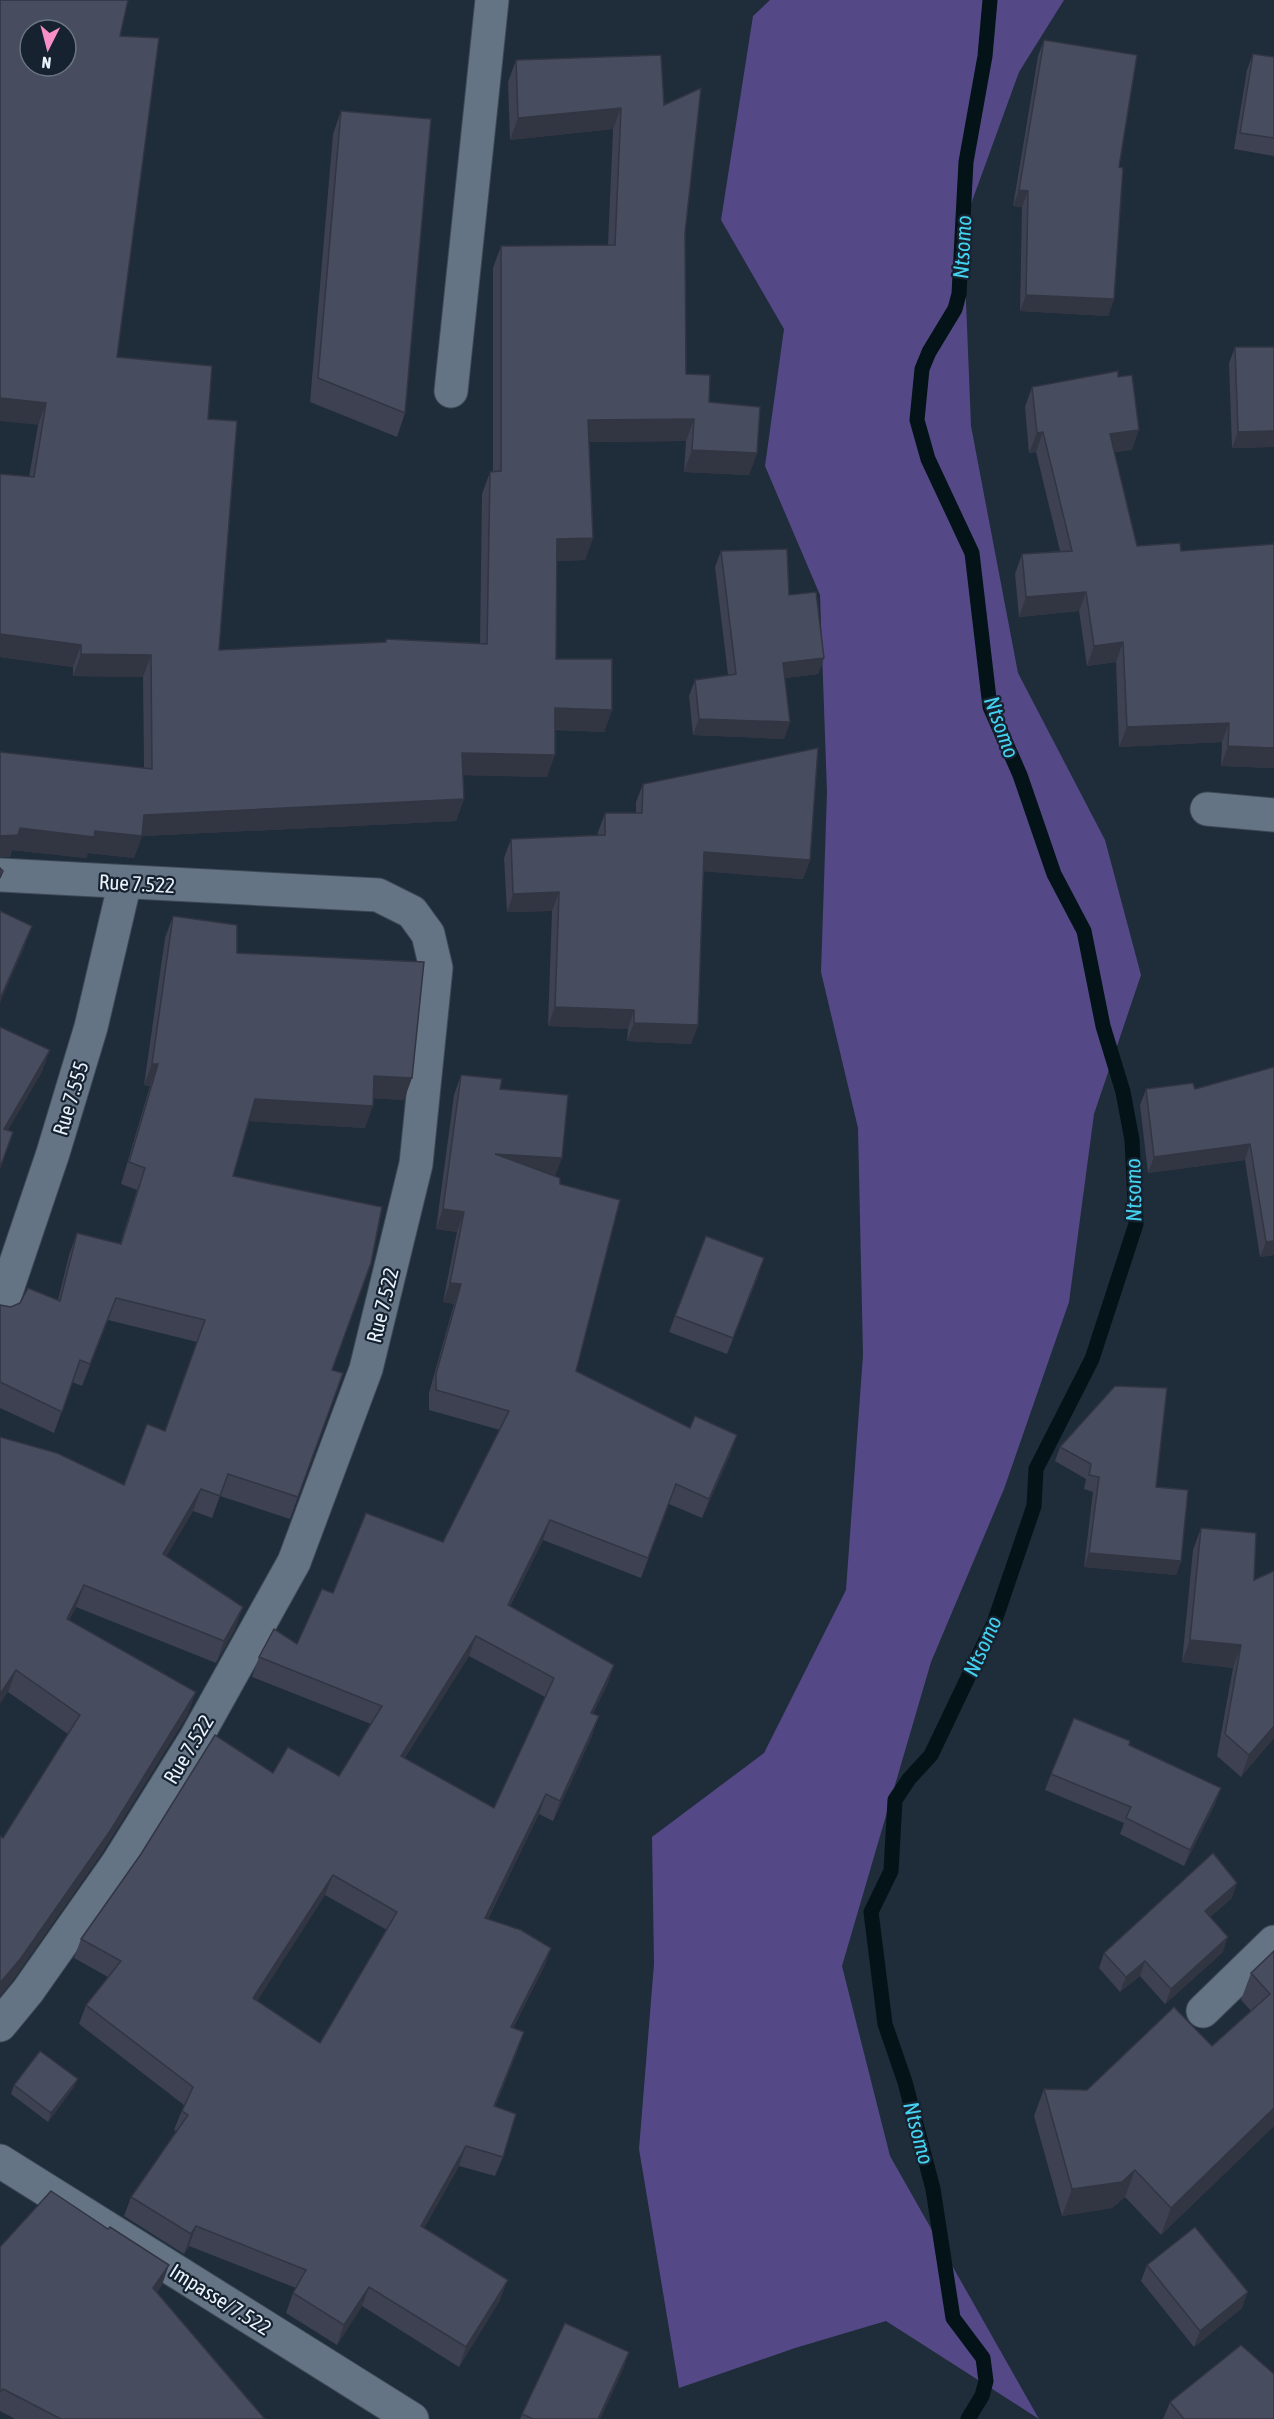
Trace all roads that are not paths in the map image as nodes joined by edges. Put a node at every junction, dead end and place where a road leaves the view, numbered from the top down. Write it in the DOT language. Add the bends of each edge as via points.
graph roads {
  1 [pos="492,0"];
  2 [pos="451,391"];
  3 [pos="1207,809"];
  4 [pos="1274,815"];
  5 [pos="0,875"];
  6 [pos="125,882"];
  7 [pos="0,1310"];
  8 [pos="1274,1942"];
  9 [pos="1203,2011"];
  10 [pos="0,2025"];
  11 [pos="0,2161"];
  12 [pos="412,2419"];
  1 -- 2 [label="street"];
  3 -- 4 [label="street"];
  5 -- 6 [label="street, Rue 7.522"];
  6 -- 7 [label="street, Rue 7.555" via="91,1026 54,1153"];
  6 -- 10 [label="street, Rue 7.522" via="378,895 412,912 428,934 436,968 416,1164 366,1369 294,1562 196,1738 118,1863"];
  8 -- 9 [label="street"];
  11 -- 12 [label="street, Impasse/7.522"];
}
